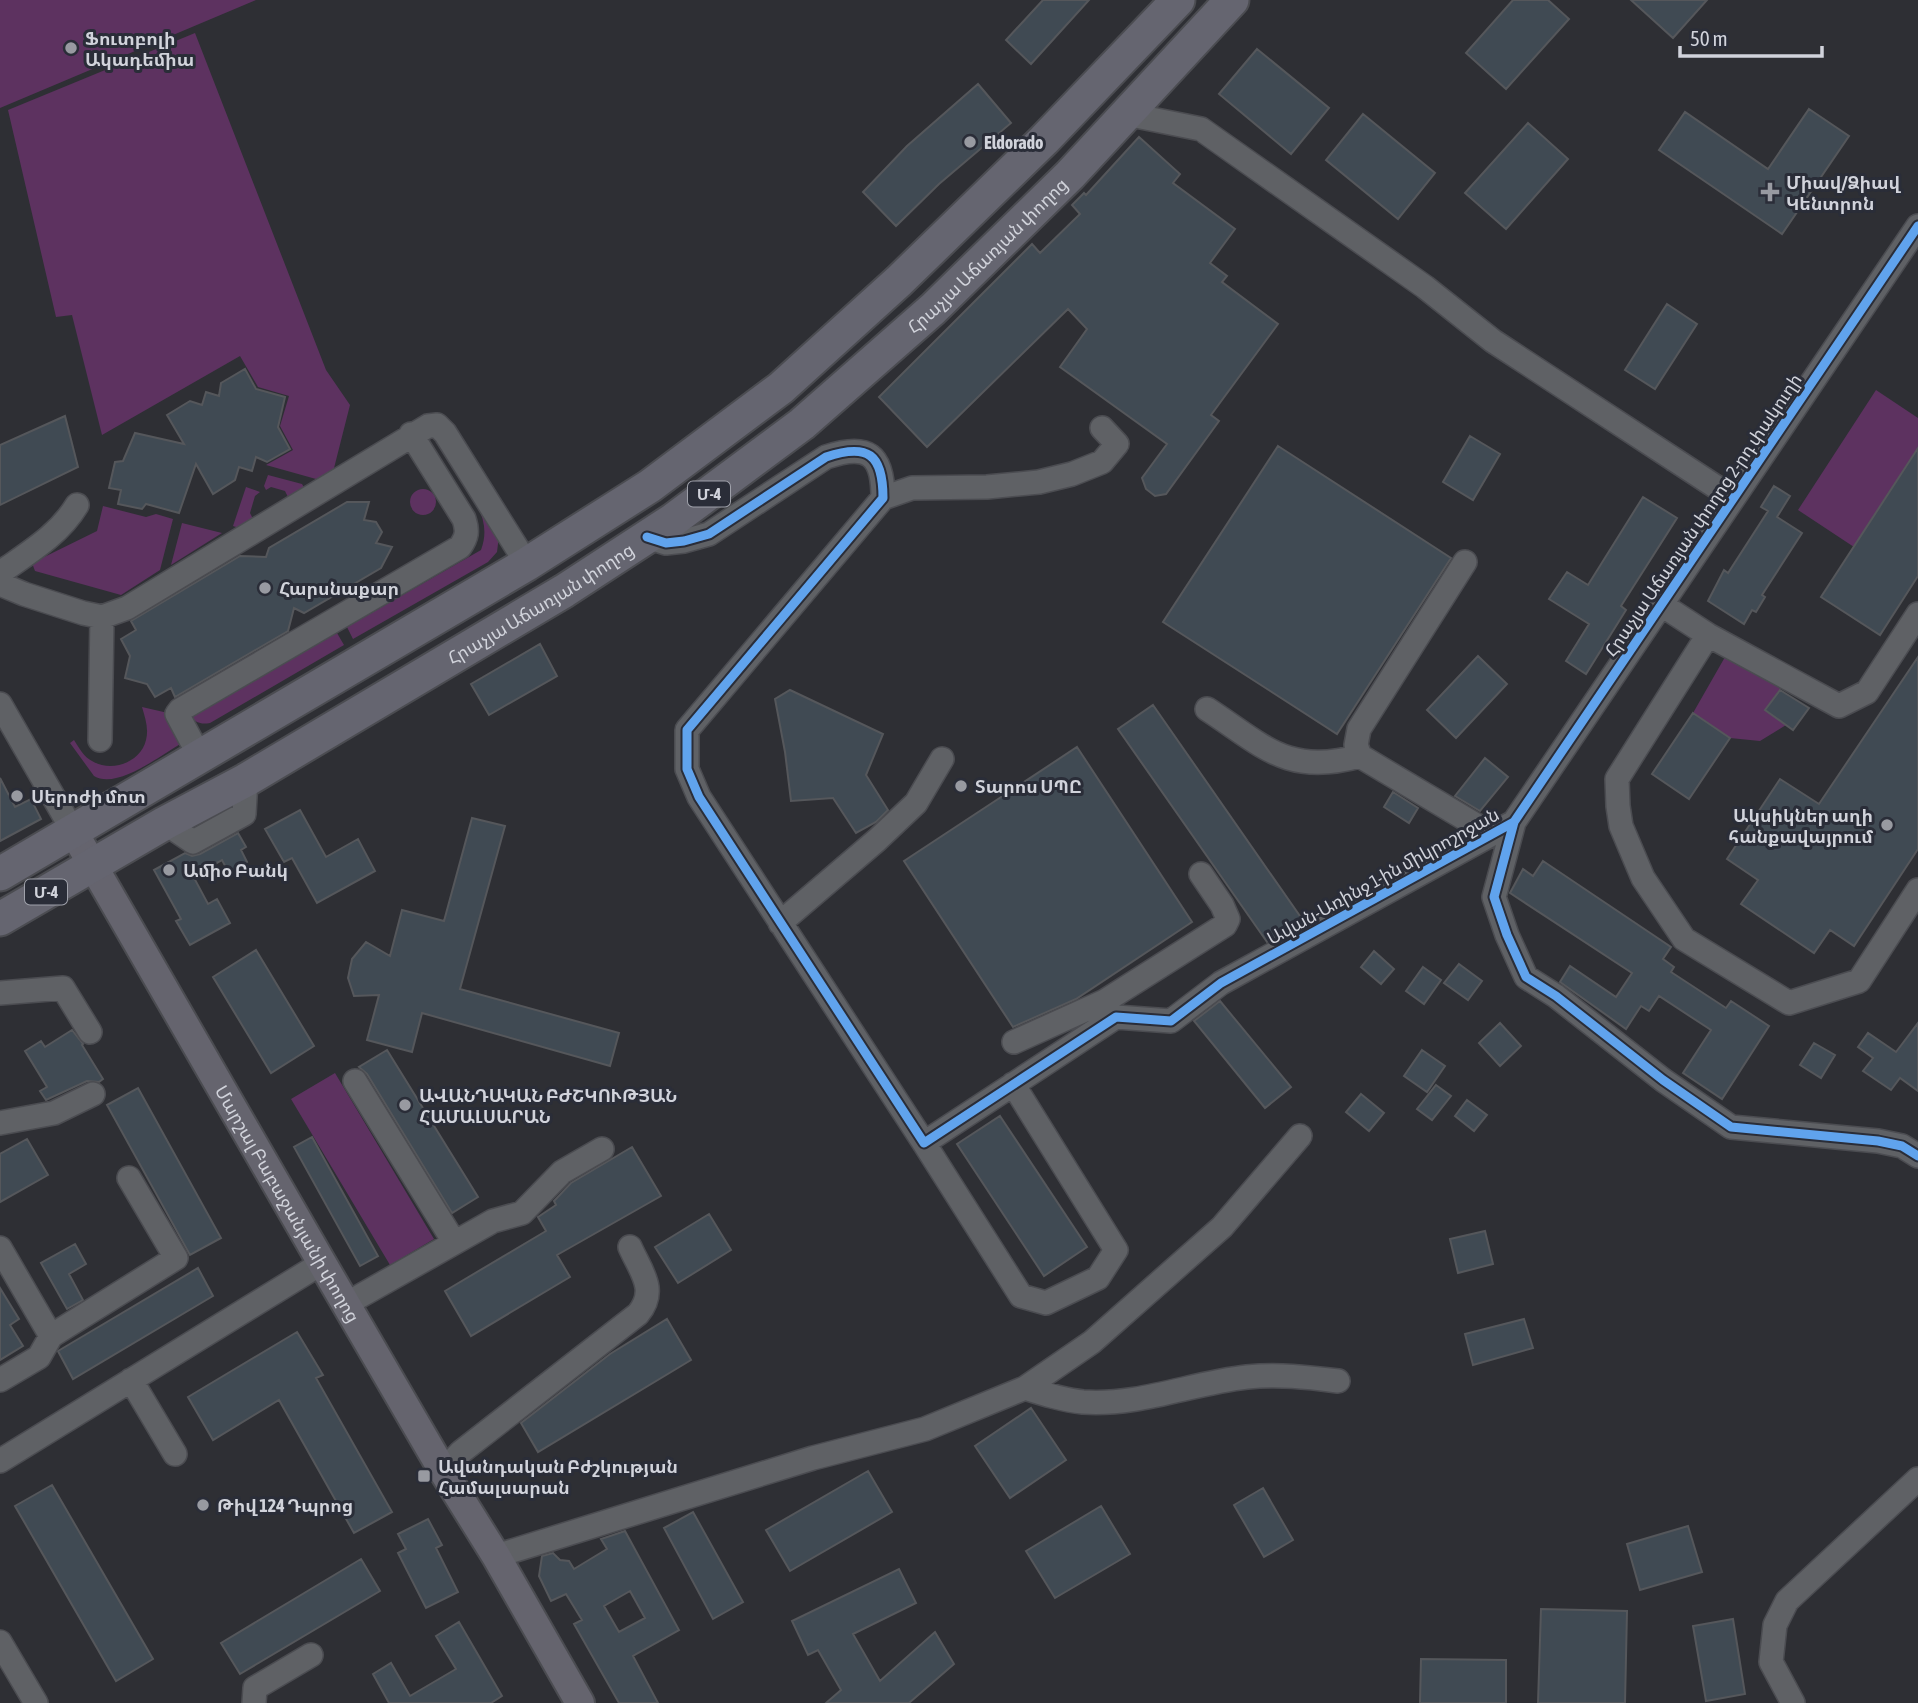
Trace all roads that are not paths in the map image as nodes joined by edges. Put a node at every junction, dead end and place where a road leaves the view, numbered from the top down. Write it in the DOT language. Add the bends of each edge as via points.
graph roads {
  1 [pos="1178,0"];
  2 [pos="1232,0"];
  3 [pos="1126,114"];
  4 [pos="1918,226"];
  5 [pos="1102,428"];
  6 [pos="411,434"];
  7 [pos="883,498"];
  8 [pos="1734,498"];
  9 [pos="77,505"];
  10 [pos="647,537"];
  11 [pos="1465,562"];
  12 [pos="527,564"];
  13 [pos="0,573"];
  14 [pos="0,584"];
  15 [pos="1662,605"];
  16 [pos="1918,614"];
  17 [pos="102,617"];
  18 [pos="1709,635"];
  19 [pos="0,704"];
  20 [pos="1207,709"];
  21 [pos="100,740"];
  22 [pos="1360,756"];
  23 [pos="201,757"];
  24 [pos="942,759"];
  25 [pos="1514,822"];
  26 [pos="73,831"];
  27 [pos="1491,834"];
  28 [pos="92,866"];
  29 [pos="0,874"];
  30 [pos="1200,874"];
  31 [pos="1918,890"];
  32 [pos="0,919"];
  33 [pos="780,923"];
  34 [pos="0,993"];
  35 [pos="1110,1009"];
  36 [pos="90,1032"];
  37 [pos="1014,1042"];
  38 [pos="355,1081"];
  39 [pos="1013,1084"];
  40 [pos="93,1094"];
  41 [pos="0,1123"];
  42 [pos="1300,1136"];
  43 [pos="924,1143"];
  44 [pos="1913,1148"];
  45 [pos="602,1149"];
  46 [pos="129,1178"];
  47 [pos="454,1242"];
  48 [pos="630,1247"];
  49 [pos="0,1248"];
  50 [pos="321,1264"];
  51 [pos="346,1304"];
  52 [pos="51,1336"];
  53 [pos="0,1380"];
  54 [pos="131,1380"];
  55 [pos="1338,1381"];
  56 [pos="1025,1388"];
  57 [pos="175,1454"];
  58 [pos="0,1461"];
  59 [pos="443,1471"];
  60 [pos="1918,1479"];
  61 [pos="496,1556"];
  62 [pos="0,1642"];
  63 [pos="311,1655"];
  64 [pos="36,1703"];
  65 [pos="254,1703"];
  66 [pos="580,1703"];
  67 [pos="1793,1703"];
  1 -- 12 [label="highway, Մ-4" via="1044,140 781,388 650,486"];
  2 -- 3 [label="highway, Հրաչյա Աճառյան փողոց / Մ-4"];
  3 -- 8 [label="street" via="1201,129 1425,287 1493,341"];
  3 -- 10 [label="highway, Հրաչյա Աճառյան փողոց / Մ-4" via="943,299 849,383 802,424"];
  4 -- 8 [label="street, Հրաչյա Աճառյան փողոց 2-րդ փակուղի"];
  5 -- 7 [label="street" via="1117,444 1102,462 1072,474 987,488 912,488"];
  6 -- 12 [label="street" via="437,425 445,433"];
  6 -- 17 [label="street" via="177,579"];
  6 -- 23 [label="street" via="464,519 466,540 180,710 177,714"];
  7 -- 10 [label="street" via="883,481 869,454 845,450 827,457 709,534 666,544"];
  7 -- 33 [label="street" via="687,730 687,769 699,797"];
  8 -- 15 [label="street, Հրաչյա Աճառյան փողոց 2-րդ փակուղի"];
  9 -- 13 [label="street" via="57,532"];
  10 -- 28 [label="highway, Հրաչյա Աճառյան փողոց / Մ-4" via="246,780"];
  11 -- 22 [label="street" via="1359,729 1356,746"];
  12 -- 23 [label="highway, Մ-4"];
  14 -- 17 [label="street"];
  15 -- 18 [label="street"];
  15 -- 25 [label="street, Հրաչյա Աճառյան փողոց 2-րդ փակուղի"];
  16 -- 18 [label="street" via="1867,692 1839,706"];
  17 -- 21 [label="street"];
  18 -- 31 [label="street" via="1618,779 1621,826 1638,868 1684,939 1789,1003 1859,981"];
  19 -- 26 [label="street, Մարշալ Բաբաջանյանի փողոց"];
  20 -- 22 [label="street" via="1279,756 1320,764"];
  22 -- 27 [label="street"];
  23 -- 26 [label="highway, Մ-4"];
  24 -- 33 [label="street" via="916,803"];
  25 -- 27 [label="street, Ավան-Առինջ 1-ին միկրոշրջան"];
  25 -- 44 [label="street, Ավան-Առինջ 1-ին միկրոշրջան" via="1494,897 1526,977 1731,1127"];
  26 -- 28 [label="main road, Մարշալ Բաբաջանյանի փողոց"];
  26 -- 29 [label="highway, Մ-4"];
  27 -- 35 [label="street, Ավան-Առինջ 1-ին միկրոշրջան" via="1221,983 1171,1021"];
  28 -- 32 [label="highway, Հրաչյա Աճառյան փողոց / Մ-4"];
  28 -- 50 [label="main road, Մարշալ Բաբաջանյանի փողոց"];
  30 -- 35 [label="street" via="1222,905 1228,919 1225,925"];
  33 -- 43 [label="street"];
  34 -- 36 [label="street" via="63,988"];
  35 -- 37 [label="street"];
  35 -- 39 [label="street"];
  38 -- 47 [label="street"];
  39 -- 43 [label="street"];
  39 -- 43 [label="street" via="1116,1250 1098,1278 1046,1303 1021,1296"];
  40 -- 41 [label="street" via="54,1114"];
  42 -- 56 [label="street" via="1222,1227 1091,1342"];
  45 -- 47 [label="street" via="562,1172 522,1213 493,1221"];
  46 -- 52 [label="street" via="176,1258"];
  47 -- 51 [label="street"];
  48 -- 59 [label="street" via="648,1286 648,1297 638,1314 461,1452"];
  49 -- 52 [label="street"];
  50 -- 51 [label="main road, Մարշալ Բաբաջանյանի փողոց"];
  50 -- 54 [label="street"];
  51 -- 59 [label="main road, Մարշալ Բաբաջանյանի փողոց"];
  52 -- 53 [label="street" via="39,1357"];
  54 -- 57 [label="street"];
  54 -- 58 [label="street"];
  55 -- 56 [label="street" via="1290,1374 1245,1377 1142,1399 1084,1402"];
  56 -- 61 [label="street" via="925,1429 813,1458"];
  59 -- 61 [label="main road, Մարշալ Բաբաջանյանի փողոց"];
  60 -- 67 [label="street" via="1787,1601 1775,1625 1772,1661"];
  61 -- 66 [label="main road, Մարշալ Բաբաջանյանի փողոց"];
  62 -- 64 [label="street"];
  63 -- 65 [label="street" via="255,1688"];
}
